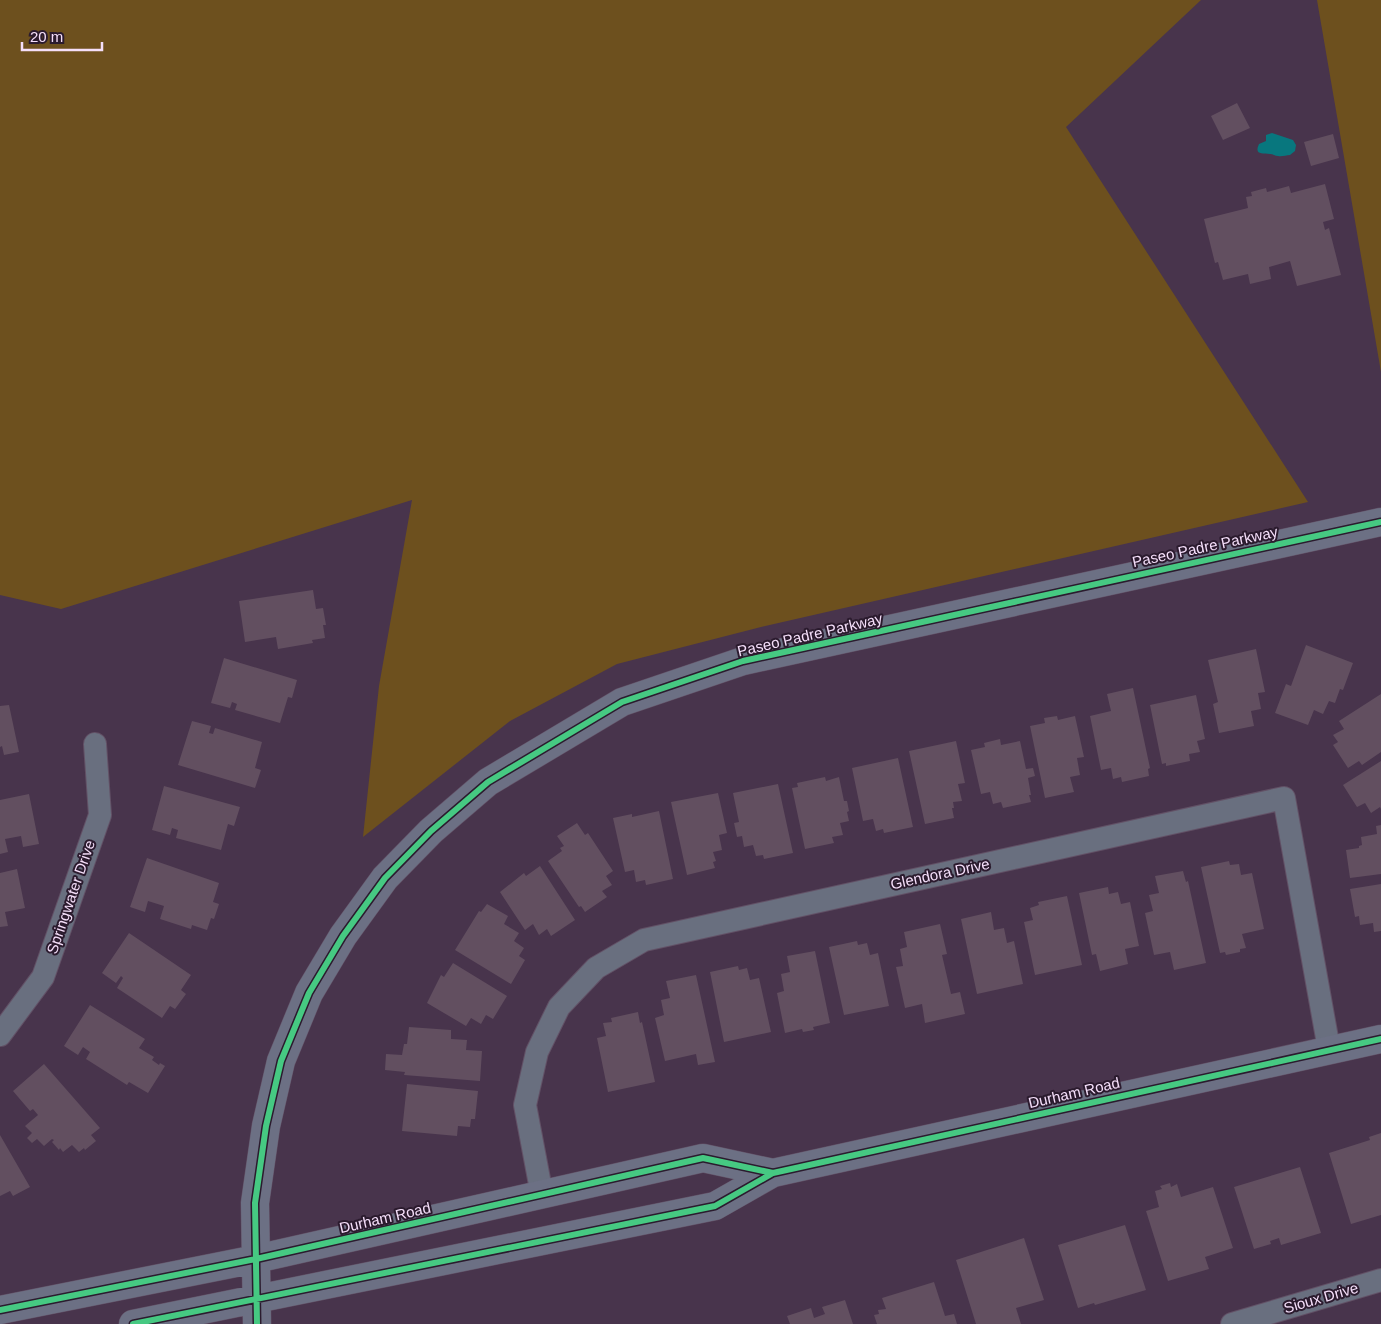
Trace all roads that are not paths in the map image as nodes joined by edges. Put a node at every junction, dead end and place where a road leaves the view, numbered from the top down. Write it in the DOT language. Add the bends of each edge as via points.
graph roads {
  1 [pos="1381,522"];
  2 [pos="95,744"];
  3 [pos="0,1035"];
  4 [pos="1381,1039"];
  5 [pos="1330,1049"];
  6 [pos="773,1173"];
  7 [pos="542,1195"];
  8 [pos="256,1259"];
  9 [pos="1381,1280"];
  10 [pos="0,1310"];
  11 [pos="257,1312"];
  12 [pos="133,1324"];
  13 [pos="1232,1324"];
  1 -- 8 [label="main road, Paseo Padre Parkway" via="743,662 622,702 488,782 431,831 385,878 343,936 309,993 282,1061 266,1126 255,1203"];
  2 -- 3 [label="street, Springwater Drive" via="100,815 43,977"];
  4 -- 5 [label="main road, Durham Road"];
  5 -- 6 [label="main road, Durham Road"];
  5 -- 7 [label="street, Glendora Drive" via="1284,798 644,940 596,968 559,1007 536,1052 525,1105"];
  6 -- 7 [label="main road, Durham Road" via="703,1158"];
  6 -- 11 [label="main road, Durham Road" via="715,1206"];
  7 -- 8 [label="main road, Durham Road"];
  8 -- 10 [label="main road, Durham Road"];
  8 -- 11 [label="main road, Paseo Padre Parkway"];
  9 -- 13 [label="street, Sioux Drive"];
  11 -- 12 [label="main road, Durham Road"];
}
